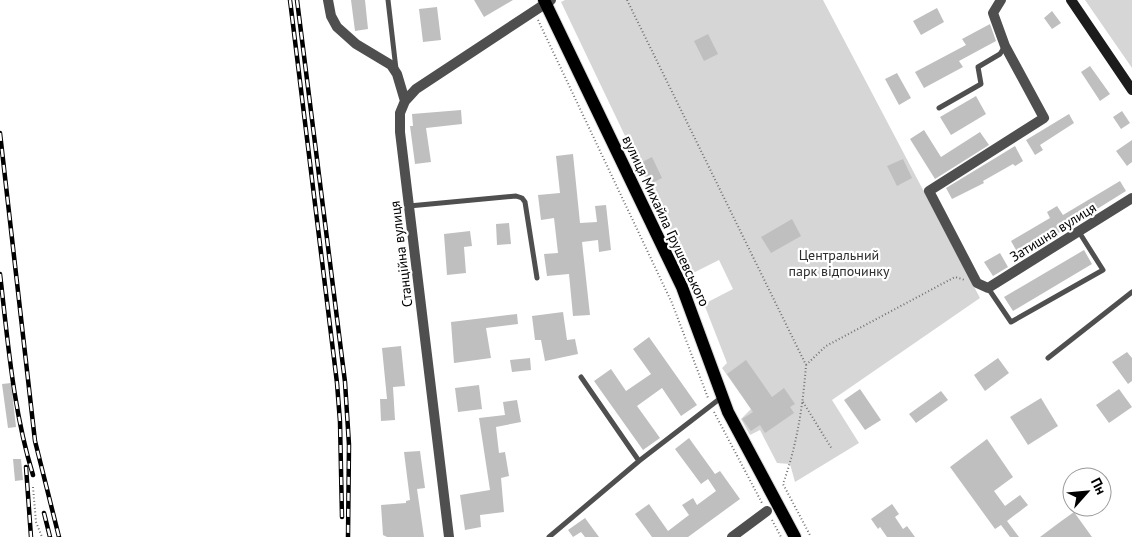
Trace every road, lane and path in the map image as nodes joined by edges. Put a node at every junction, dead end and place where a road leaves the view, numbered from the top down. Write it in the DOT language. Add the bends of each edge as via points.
graph roads {
  1 [pos="328,0"];
  2 [pos="388,0"];
  3 [pos="627,0"];
  4 [pos="1001,0"];
  5 [pos="1071,0"];
  6 [pos="547,1"];
  7 [pos="534,11"];
  8 [pos="1006,46"];
  9 [pos="397,74"];
  10 [pos="1132,90"];
  11 [pos="405,100"];
  12 [pos="940,108"];
  13 [pos="1132,198"];
  14 [pos="409,206"];
  15 [pos="1079,232"];
  16 [pos="538,278"];
  17 [pos="972,282"];
  18 [pos="988,288"];
  19 [pos="1132,292"];
  20 [pos="1048,358"];
  21 [pos="806,365"];
  22 [pos="581,377"];
  23 [pos="722,397"];
  24 [pos="803,402"];
  25 [pos="711,405"];
  26 [pos="832,449"];
  27 [pos="639,461"];
  28 [pos="33,487"];
  29 [pos="767,511"];
  30 [pos="42,537"];
  31 [pos="448,537"];
  32 [pos="549,537"];
  33 [pos="732,537"];
  34 [pos="781,537"];
  35 [pos="795,537"];
  36 [pos="811,537"];
  1 -- 9 [label="street" via="336,27 356,44 391,65"];
  2 -- 9 [label="lane"];
  3 -- 21 [label="path"];
  4 -- 8 [label="street" via="993,13"];
  5 -- 10 [label="street"];
  6 -- 7 [label="street"];
  6 -- 23 [label="main road, вулиця Михайла Грушевського" via="682,287"];
  7 -- 11 [label="street" via="416,89"];
  7 -- 25 [label="path" via="672,303"];
  8 -- 12 [label="lane" via="1000,54 978,67 981,84"];
  8 -- 18 [label="street" via="1044,118 929,191 977,282"];
  9 -- 11 [label="street, Станційна вулиця"];
  11 -- 14 [label="street, Станційна вулиця" via="400,113 400,132"];
  13 -- 15 [label="street, Затишна вулиця"];
  14 -- 16 [label="lane" via="522,198"];
  14 -- 31 [label="street, Станційна вулиця"];
  15 -- 18 [label="street, Затишна вулиця"];
  15 -- 18 [label="lane" via="1104,270 1011,322"];
  17 -- 21 [label="path" via="955,277 826,346"];
  19 -- 20 [label="lane"];
  21 -- 24 [label="path"];
  22 -- 27 [label="lane"];
  23 -- 25 [label="lane"];
  23 -- 35 [label="main road, вулиця Михайла Грушевського"];
  24 -- 26 [label="path"];
  24 -- 36 [label="path" via="783,484"];
  25 -- 27 [label="lane"];
  25 -- 29 [label="path"];
  27 -- 32 [label="lane"];
  28 -- 30 [label="path" via="36,522"];
  29 -- 33 [label="street"];
  29 -- 34 [label="path"];
}
